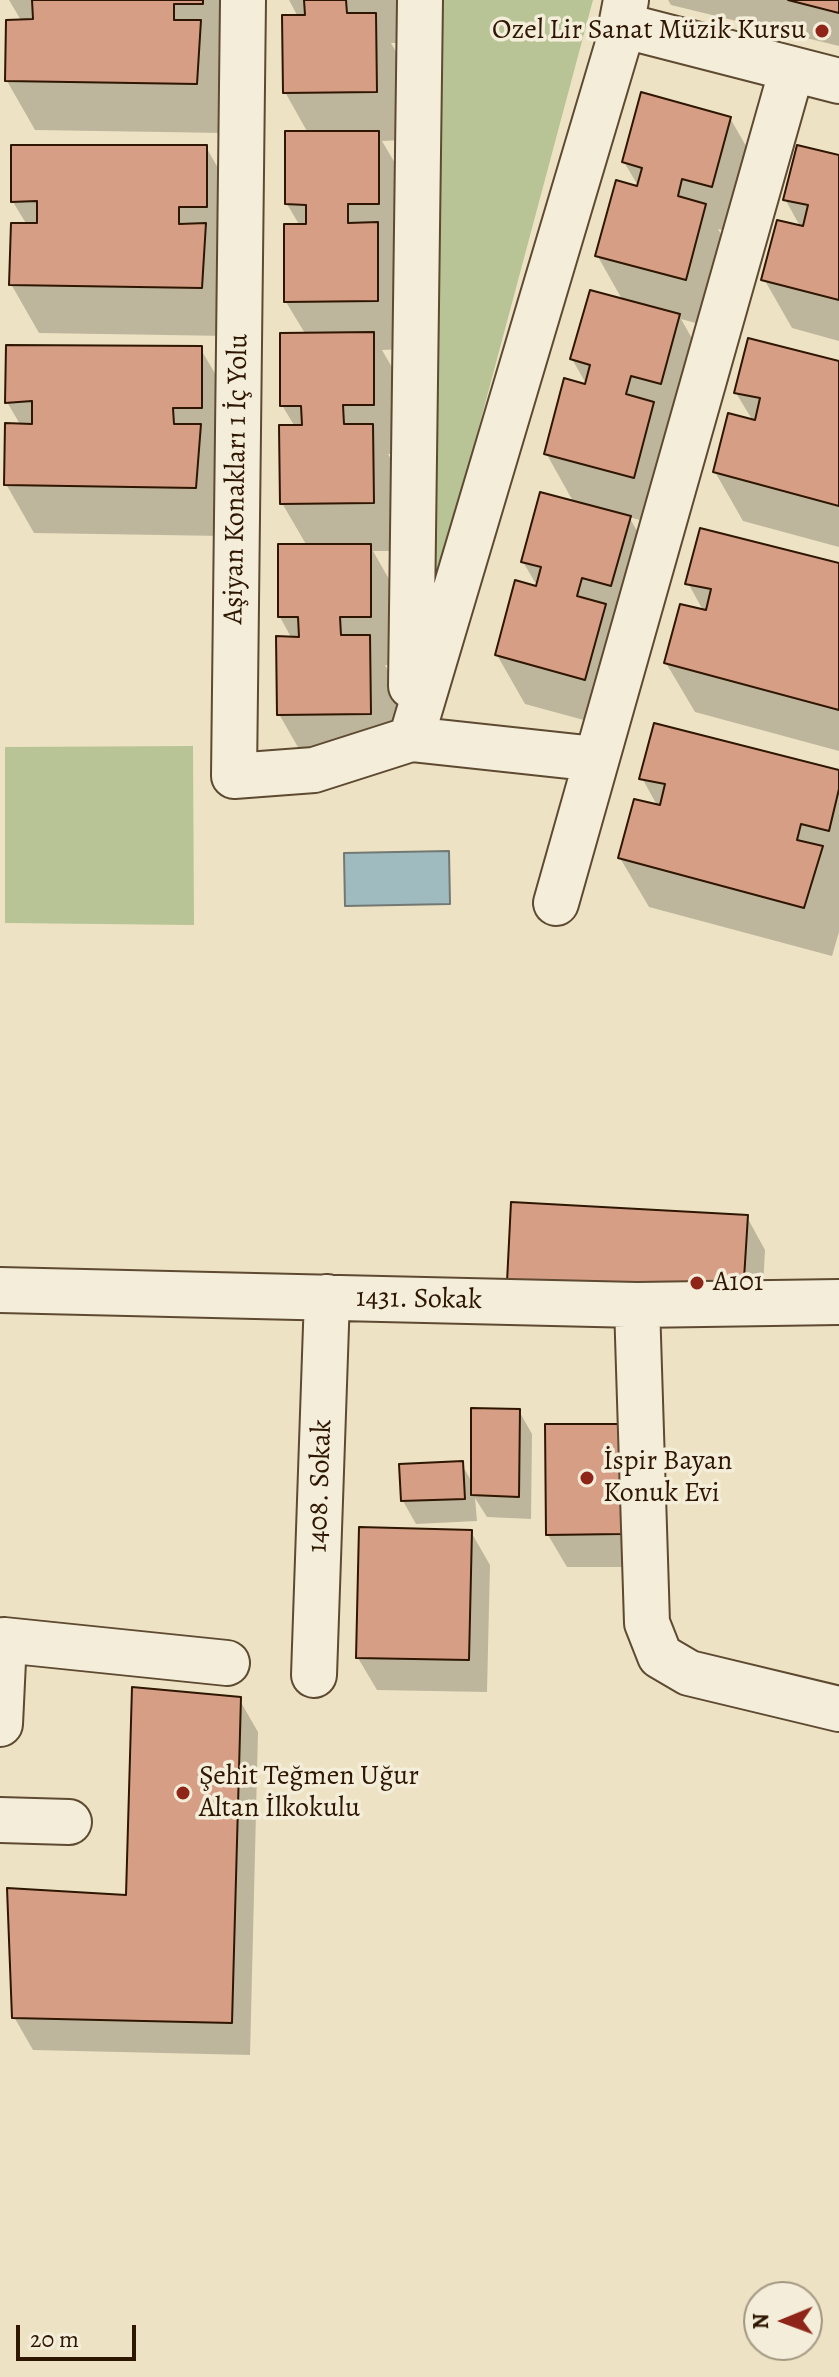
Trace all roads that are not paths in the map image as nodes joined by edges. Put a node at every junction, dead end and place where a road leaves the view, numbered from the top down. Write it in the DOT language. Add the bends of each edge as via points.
graph roads {
  1 [pos="243,0"];
  2 [pos="420,0"];
  3 [pos="623,13"];
  4 [pos="792,69"];
  5 [pos="839,81"];
  6 [pos="411,739"];
  7 [pos="596,759"];
  8 [pos="556,903"];
  9 [pos="0,1290"];
  10 [pos="327,1297"];
  11 [pos="839,1302"];
  12 [pos="637,1305"];
  13 [pos="227,1663"];
  14 [pos="314,1675"];
  15 [pos="839,1709"];
  16 [pos="0,1724"];
  17 [pos="0,1820"];
  18 [pos="69,1822"];
  1 -- 6 [label="street, Aşiyan Konakları 1 İç Yolu" via="234,776 314,770"];
  2 -- 6 [label="street"];
  3 -- 4 [label="street"];
  3 -- 6 [label="street"];
  4 -- 5 [label="street"];
  4 -- 7 [label="street"];
  6 -- 7 [label="street, Aşiyan Konakları 1 İç Yolu"];
  7 -- 8 [label="street"];
  9 -- 10 [label="street, 1431. Sokak"];
  10 -- 12 [label="street, 1431. Sokak"];
  10 -- 14 [label="street, 1408. Sokak"];
  11 -- 12 [label="street, 1431. Sokak"];
  12 -- 15 [label="street" via="647,1623 660,1656 689,1673"];
  13 -- 16 [label="street" via="4,1640"];
  17 -- 18 [label="street"];
}
